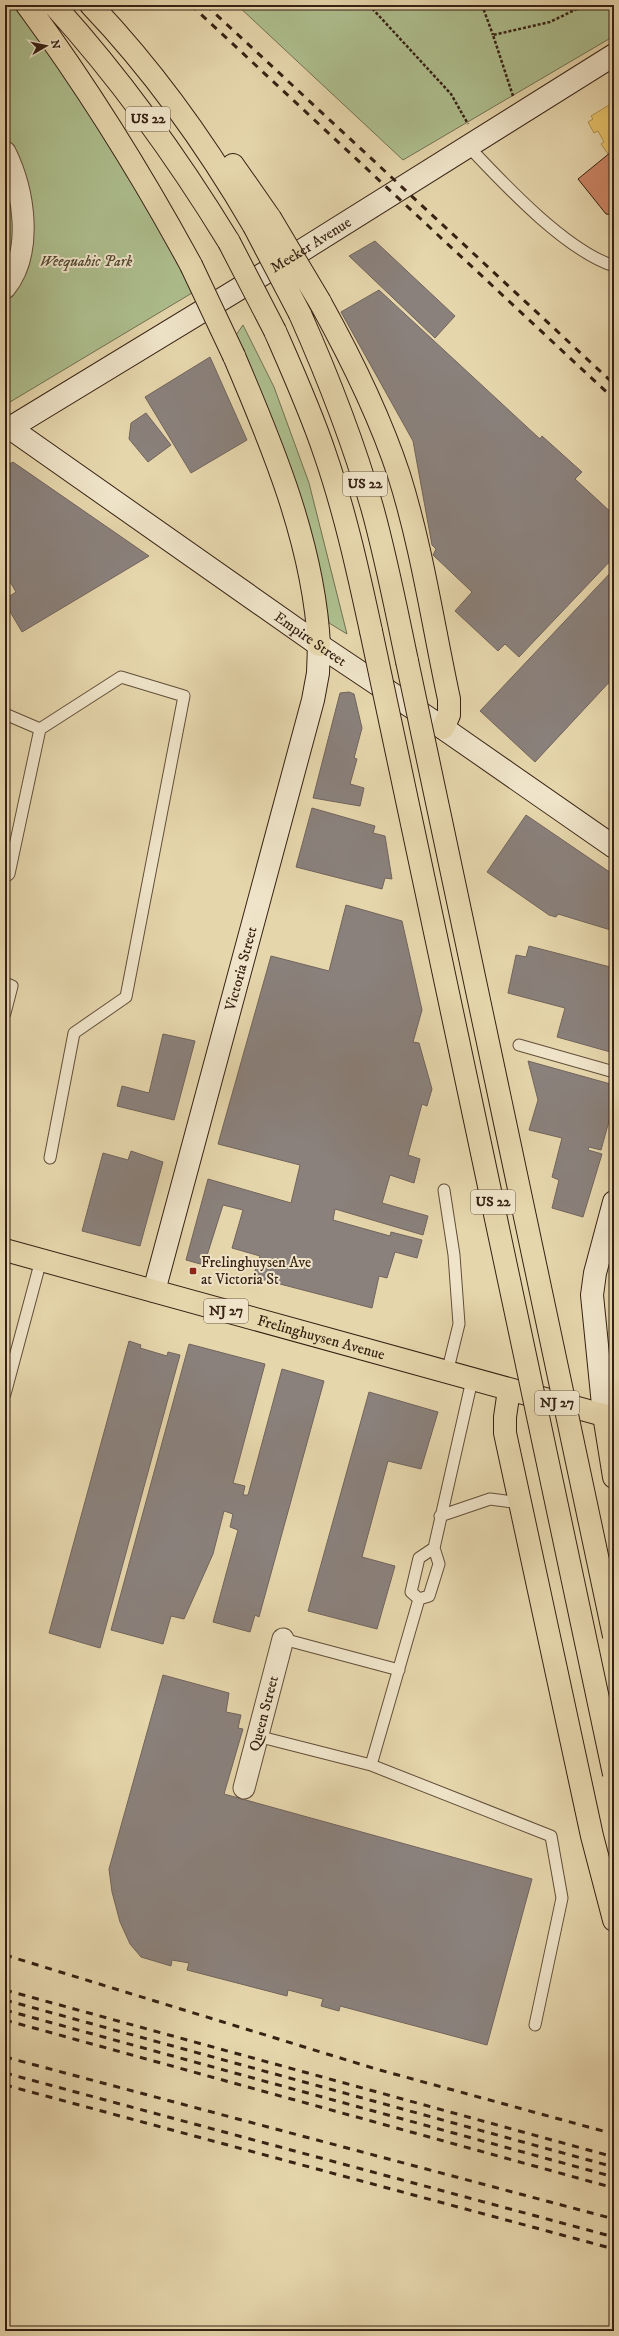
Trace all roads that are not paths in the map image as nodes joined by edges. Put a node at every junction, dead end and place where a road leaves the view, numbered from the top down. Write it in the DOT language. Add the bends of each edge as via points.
graph roads {
  1 [pos="27,5"];
  2 [pos="54,5"];
  3 [pos="91,5"];
  4 [pos="614,56"];
  5 [pos="472,143"];
  6 [pos="5,152"];
  7 [pos="262,222"];
  8 [pos="614,266"];
  9 [pos="5,288"];
  10 [pos="6,427"];
  11 [pos="319,645"];
  12 [pos="5,714"];
  13 [pos="443,728"];
  14 [pos="40,729"];
  15 [pos="614,846"];
  16 [pos="5,877"];
  17 [pos="5,983"];
  18 [pos="5,1013"];
  19 [pos="519,1045"];
  20 [pos="614,1072"];
  21 [pos="50,1158"];
  22 [pos="444,1190"];
  23 [pos="614,1202"];
  24 [pos="5,1250"];
  25 [pos="41,1260"];
  26 [pos="154,1291"];
  27 [pos="447,1372"];
  28 [pos="472,1380"];
  29 [pos="509,1390"];
  30 [pos="5,1394"];
  31 [pos="609,1417"];
  32 [pos="614,1477"];
  33 [pos="520,1503"];
  34 [pos="440,1516"];
  35 [pos="434,1548"];
  36 [pos="419,1599"];
  37 [pos="614,1636"];
  38 [pos="283,1639"];
  39 [pos="399,1670"];
  40 [pos="258,1736"];
  41 [pos="371,1765"];
  42 [pos="614,1774"];
  43 [pos="244,1788"];
  44 [pos="614,1920"];
  45 [pos="535,2025"];
  1 -- 11 [label="main road, bridge" via="70,64 151,192 191,265 234,356 271,447 301,539 313,590"];
  2 -- 42 [label="main road, US 22, bridge" via="107,65 145,115 229,242 275,331 314,424 335,485 371,630"];
  3 -- 7 [label="main road" via="220,149"];
  4 -- 5 [label="street, Meeker Avenue"];
  5 -- 8 [label="lane" via="509,190 580,250"];
  5 -- 10 [label="street, Meeker Avenue" via="294,255"];
  6 -- 9 [label="street" via="12,166 19,195 22,248 16,270"];
  7 -- 13 [label="main road, bridge" via="320,302 364,386 399,476 415,536 449,699 449,715"];
  7 -- 37 [label="main road, US 22, bridge" via="329,382 364,483 407,661"];
  10 -- 11 [label="street, Empire Street"];
  11 -- 13 [label="street, Empire Street"];
  11 -- 26 [label="street, Victoria Street" via="318,673 313,700"];
  12 -- 14 [label="lane"];
  13 -- 15 [label="street, Empire Street"];
  14 -- 16 [label="lane" via="8,874"];
  14 -- 21 [label="lane" via="121,678 184,696 126,997 74,1033"];
  17 -- 18 [label="lane" via="12,986"];
  19 -- 20 [label="lane"];
  22 -- 27 [label="lane" via="454,1255 459,1324"];
  23 -- 31 [label="street" via="594,1273 592,1295"];
  24 -- 25 [label="main road, Frelinghuysen Avenue / NJ 27"];
  25 -- 26 [label="main road, Frelinghuysen Avenue / NJ 27"];
  25 -- 30 [label="lane"];
  26 -- 27 [label="main road, Frelinghuysen Avenue / NJ 27"];
  27 -- 28 [label="main road, Frelinghuysen Avenue / NJ 27"];
  28 -- 29 [label="main road, Frelinghuysen Avenue / NJ 27"];
  28 -- 34 [label="lane"];
  29 -- 31 [label="main road, Frelinghuysen Avenue / NJ 27"];
  29 -- 33 [label="main road" via="505,1433"];
  31 -- 32 [label="main road"];
  33 -- 34 [label="lane" via="490,1499"];
  33 -- 44 [label="main road" via="592,1836"];
  34 -- 35 [label="lane"];
  35 -- 36 [label="lane" via="440,1564 429,1596"];
  35 -- 36 [label="lane" via="418,1558 411,1592"];
  36 -- 39 [label="lane"];
  38 -- 39 [label="lane"];
  38 -- 40 [label="street, Queen Street"];
  39 -- 41 [label="lane"];
  40 -- 41 [label="lane"];
  40 -- 43 [label="street, Queen Street"];
  41 -- 45 [label="lane" via="551,1836 562,1898"];
}
